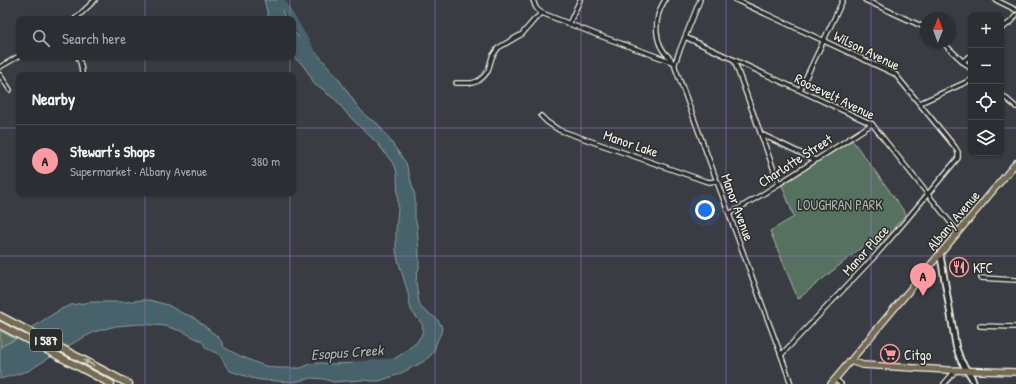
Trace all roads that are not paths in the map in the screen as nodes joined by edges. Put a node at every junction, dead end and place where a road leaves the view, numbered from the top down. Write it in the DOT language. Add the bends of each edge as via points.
graph roads {
  1 [pos="95,0"];
  2 [pos="533,0"];
  3 [pos="580,0"];
  4 [pos="665,0"];
  5 [pos="700,0"];
  6 [pos="736,0"];
  7 [pos="843,0"];
  8 [pos="866,0"];
  9 [pos="996,0"];
  10 [pos="1016,10"];
  11 [pos="542,13"];
  12 [pos="78,16"];
  13 [pos="1016,16"];
  14 [pos="569,24"];
  15 [pos="920,25"];
  16 [pos="1004,27"];
  17 [pos="685,37"];
  18 [pos="824,41"];
  19 [pos="948,48"];
  20 [pos="968,57"];
  21 [pos="16,58"];
  22 [pos="80,60"];
  23 [pos="734,60"];
  24 [pos="962,62"];
  25 [pos="675,63"];
  26 [pos="0,67"];
  27 [pos="968,67"];
  28 [pos="82,72"];
  29 [pos="0,75"];
  30 [pos="968,81"];
  31 [pos="456,83"];
  32 [pos="10,90"];
  33 [pos="800,90"];
  34 [pos="1004,96"];
  35 [pos="920,103"];
  36 [pos="1016,106"];
  37 [pos="541,116"];
  38 [pos="872,124"];
  39 [pos="761,134"];
  40 [pos="958,155"];
  41 [pos="815,160"];
  42 [pos="1016,163"];
  43 [pos="717,180"];
  44 [pos="779,184"];
  45 [pos="928,193"];
  46 [pos="730,214"];
  47 [pos="958,232"];
  48 [pos="940,253"];
  49 [pos="981,278"];
  50 [pos="1016,280"];
  51 [pos="0,316"];
  52 [pos="0,325"];
  53 [pos="980,326"];
  54 [pos="1016,327"];
  55 [pos="781,355"];
  56 [pos="850,361"];
  57 [pos="956,370"];
  58 [pos="967,371"];
  59 [pos="1016,372"];
  60 [pos="835,379"];
  61 [pos="111,384"];
  62 [pos="128,384"];
  63 [pos="791,384"];
  64 [pos="831,384"];
  65 [pos="841,384"];
  66 [pos="944,384"];
  67 [pos="974,384"];
  1 -- 12 [label="street"];
  2 -- 11 [label="street" via="535,8"];
  3 -- 14 [label="street"];
  4 -- 25 [label="street" via="658,11 656,31 663,50"];
  5 -- 17 [label="street"];
  6 -- 18 [label="street, Wilson Avenue"];
  7 -- 18 [label="street"];
  8 -- 15 [label="street"];
  9 -- 10 [label="street"];
  11 -- 14 [label="street"];
  11 -- 31 [label="street" via="522,34 498,48 483,77 472,83"];
  13 -- 16 [label="street"];
  14 -- 25 [label="street"];
  17 -- 23 [label="street, Roosevelt Avenue"];
  17 -- 25 [label="street"];
  18 -- 33 [label="street"];
  18 -- 35 [label="street, Wilson Avenue" via="895,74"];
  19 -- 24 [label="street"];
  20 -- 24 [label="street"];
  21 -- 26 [label="street"];
  22 -- 28 [label="street"];
  23 -- 33 [label="street, Roosevelt Avenue"];
  23 -- 39 [label="street"];
  24 -- 27 [label="street"];
  25 -- 43 [label="street, Manor Avenue"];
  29 -- 32 [label="street"];
  30 -- 35 [label="street"];
  33 -- 38 [label="street, Roosevelt Avenue"];
  34 -- 36 [label="street"];
  35 -- 40 [label="street, Wilson Avenue" via="956,147"];
  37 -- 43 [label="street, Manor Lake" via="560,130 705,181"];
  38 -- 41 [label="street, Charlotte Street"];
  38 -- 45 [label="street, Roosevelt Avenue"];
  39 -- 41 [label="street"];
  39 -- 44 [label="street"];
  40 -- 45 [label="street, Manor Place"];
  41 -- 44 [label="street, Charlotte Street"];
  42 -- 47 [label="main road, Albany Avenue"];
  43 -- 46 [label="street, Manor Avenue"];
  44 -- 46 [label="street, Charlotte Street"];
  45 -- 47 [label="street, Roosevelt Avenue"];
  45 -- 55 [label="street, Manor Place" via="875,256"];
  46 -- 55 [label="street, Manor Avenue"];
  47 -- 48 [label="main road, Albany Avenue"];
  48 -- 56 [label="main road, Albany Avenue"];
  48 -- 58 [label="street" via="956,347"];
  49 -- 50 [label="street"];
  62 -- 51 [label="highway, I 587, one-way"];
  52 -- 61 [label="highway, I 587"];
  53 -- 54 [label="street"];
  55 -- 63 [label="street, Manor Avenue"];
  56 -- 57 [label="main road" via="864,365"];
  56 -- 60 [label="main road, Albany Avenue"];
  57 -- 58 [label="main road"];
  57 -- 66 [label="street"];
  58 -- 59 [label="main road"];
  58 -- 67 [label="street"];
  60 -- 64 [label="main road, Albany Avenue"];
  60 -- 65 [label="street"];
}
